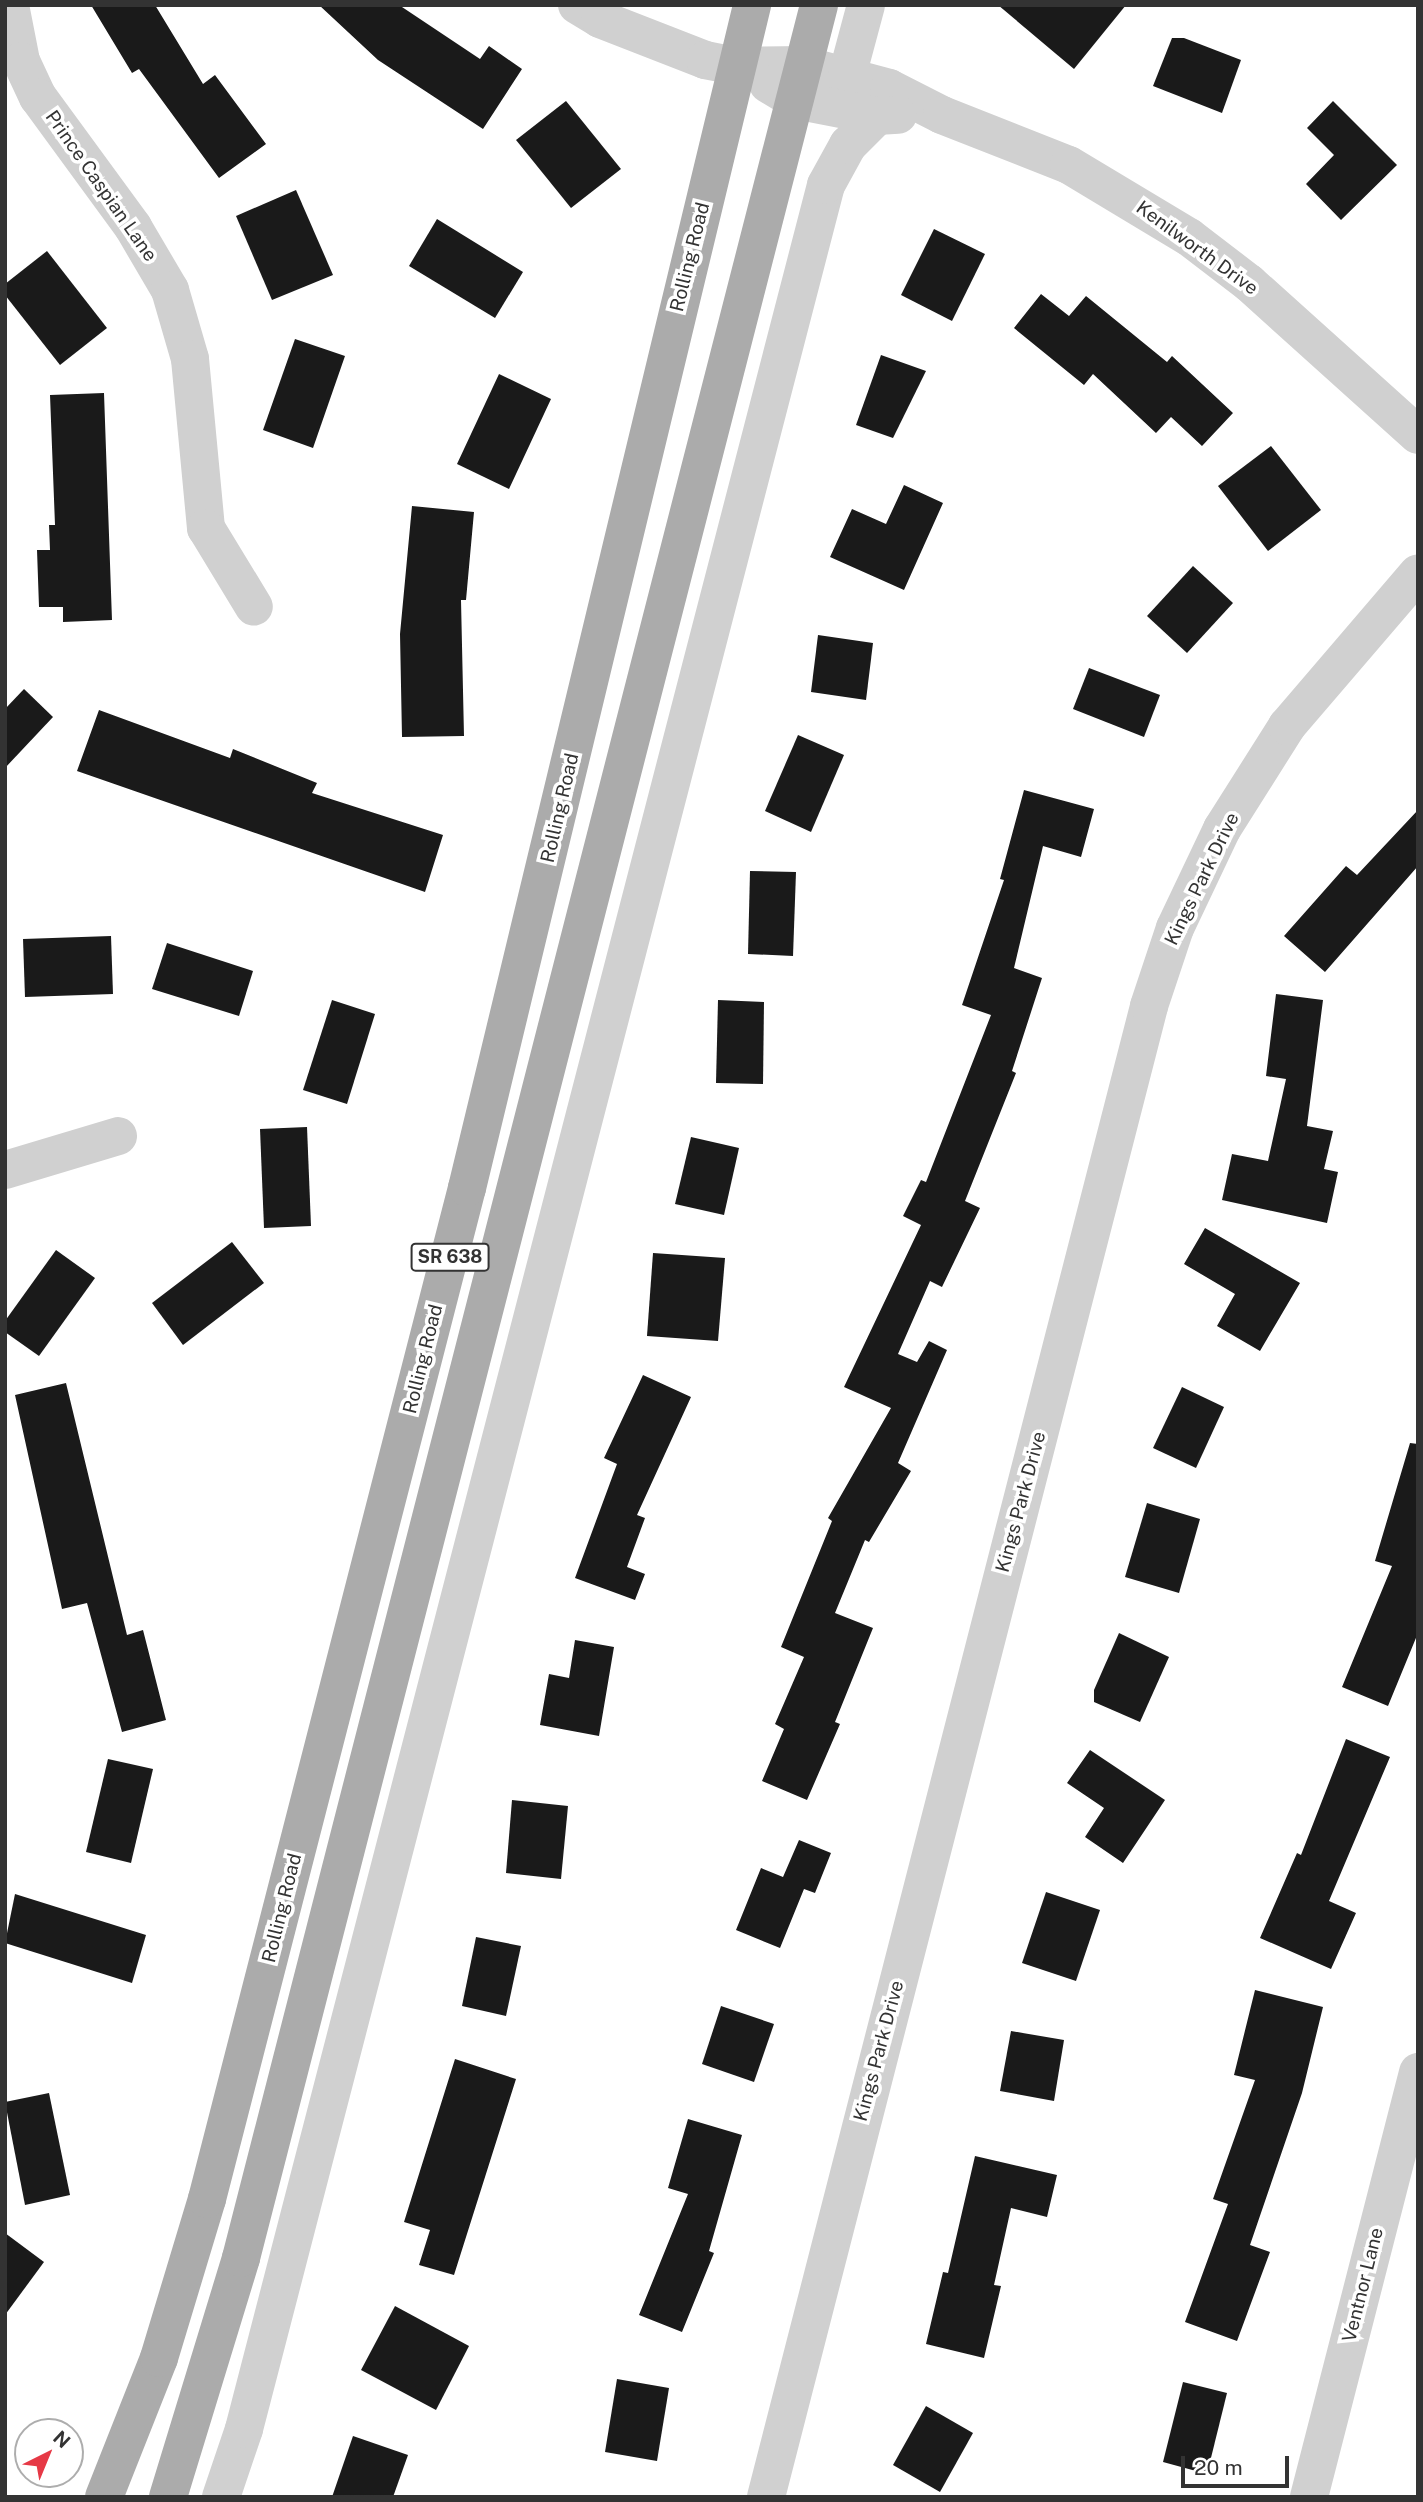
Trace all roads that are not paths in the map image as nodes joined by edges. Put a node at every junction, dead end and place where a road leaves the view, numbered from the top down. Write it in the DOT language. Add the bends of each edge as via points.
graph roads {
  1 [pos="10,5"];
  2 [pos="577,5"];
  3 [pos="752,5"];
  4 [pos="819,5"];
  5 [pos="866,5"];
  6 [pos="13,64"];
  7 [pos="737,66"];
  8 [pos="847,76"];
  9 [pos="799,82"];
  10 [pos="942,115"];
  11 [pos="877,116"];
  12 [pos="1418,435"];
  13 [pos="1418,573"];
  14 [pos="254,607"];
  15 [pos="118,1136"];
  16 [pos="5,1170"];
  17 [pos="1418,2072"];
  18 [pos="104,2497"];
  19 [pos="168,2497"];
  20 [pos="221,2497"];
  21 [pos="766,2497"];
  22 [pos="1308,2497"];
  1 -- 6 [label="street, Prince Caspian Lane"];
  2 -- 7 [label="street, Kenilworth Drive" via="665,46"];
  3 -- 7 [label="main road, Rolling Road / SR 638"];
  4 -- 9 [label="main road, SR 638"];
  5 -- 8 [label="street"];
  6 -- 14 [label="street, Prince Caspian Lane" via="133,227 170,290 190,359 206,528"];
  7 -- 9 [label="street, Kenilworth Drive"];
  7 -- 18 [label="main road, Rolling Road / SR 638" via="471,1175 208,2199 159,2358"];
  8 -- 9 [label="street, Kenilworth Drive"];
  8 -- 10 [label="street, Kenilworth Drive" via="889,88"];
  9 -- 11 [label="street, Kenilworth Drive"];
  9 -- 19 [label="main road, SR 638" via="241,2258"];
  10 -- 11 [label="street, Kenilworth Drive"];
  10 -- 12 [label="street, Kenilworth Drive" via="1069,165 1189,237 1249,284"];
  11 -- 20 [label="street" via="848,145 826,185 244,2429"];
  13 -- 21 [label="street, Kings Park Drive" via="1287,726 1222,829 1175,928 1149,1006"];
  15 -- 16 [label="street"];
  17 -- 22 [label="street, Ventnor Lane"];
}
